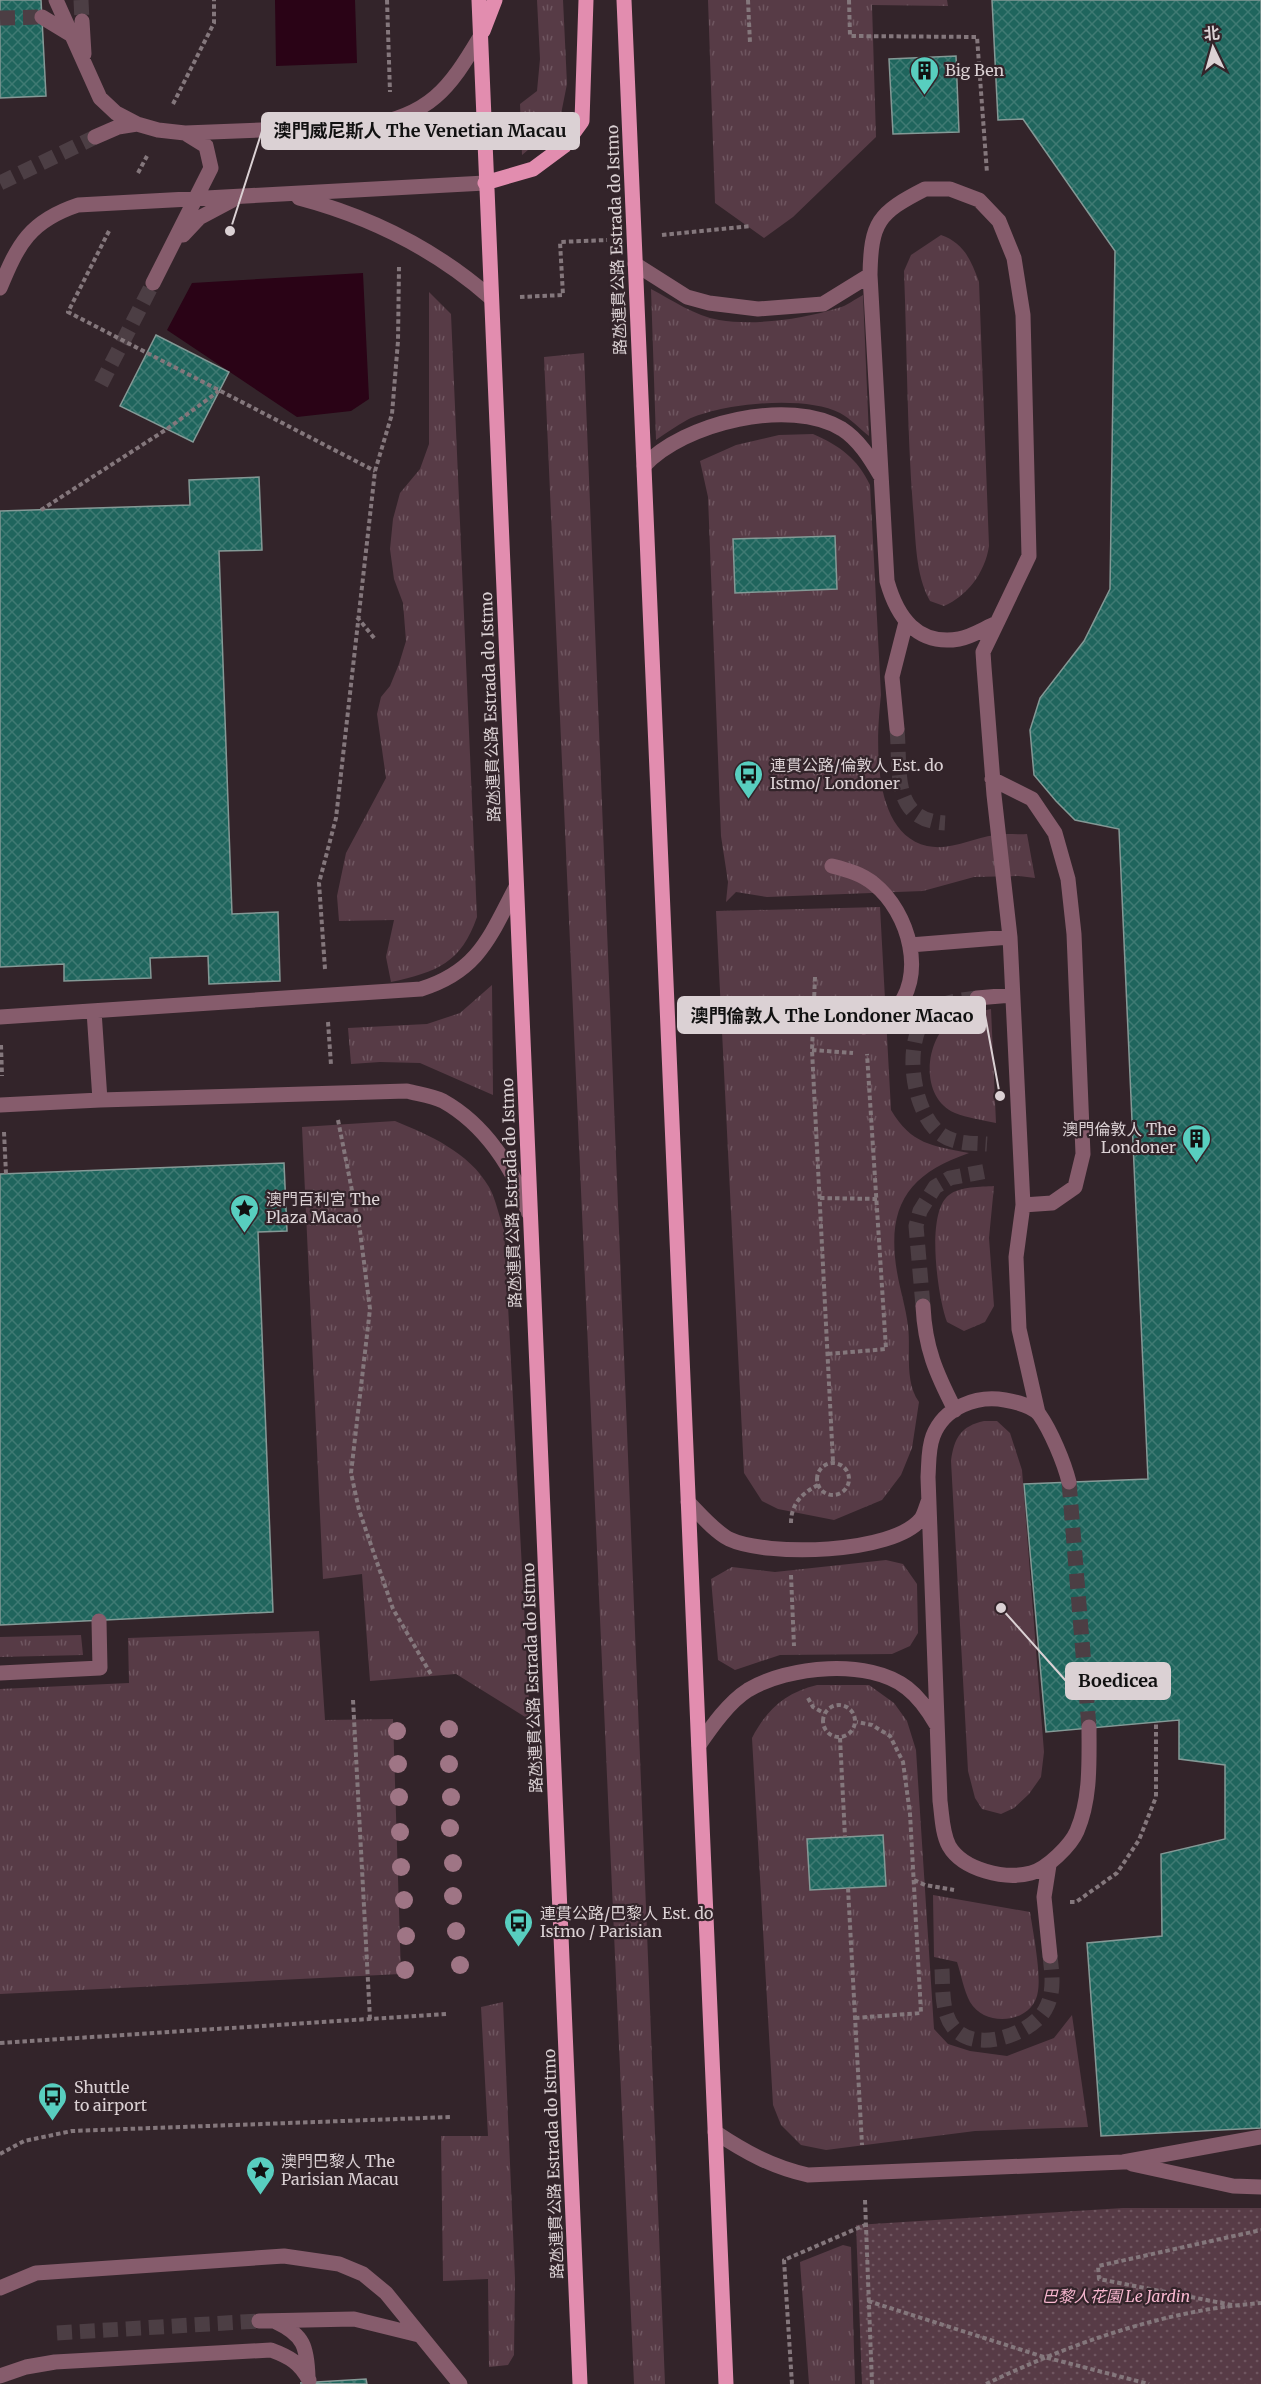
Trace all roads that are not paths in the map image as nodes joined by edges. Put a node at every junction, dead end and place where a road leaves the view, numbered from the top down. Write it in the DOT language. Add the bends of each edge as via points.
graph roads {
  1 [pos="56,0"];
  2 [pos="479,0"];
  3 [pos="495,0"];
  4 [pos="586,0"];
  5 [pos="624,0"];
  6 [pos="42,17"];
  7 [pos="82,21"];
  8 [pos="71,34"];
  9 [pos="480,37"];
  10 [pos="84,61"];
  11 [pos="137,124"];
  12 [pos="184,133"];
  13 [pos="95,137"];
  14 [pos="485,183"];
  15 [pos="285,194"];
  16 [pos="242,196"];
  17 [pos="196,199"];
  18 [pos="167,255"];
  19 [pos="636,264"];
  20 [pos="870,274"];
  21 [pos="153,283"];
  22 [pos="0,288"];
  23 [pos="490,298"];
  24 [pos="644,466"];
  25 [pos="881,477"];
  26 [pos="906,622"];
  27 [pos="997,623"];
  28 [pos="897,729"];
  29 [pos="992,773"];
  30 [pos="832,866"];
  31 [pos="516,887"];
  32 [pos="1010,937"];
  33 [pos="910,945"];
  34 [pos="1012,995"];
  35 [pos="977,998"];
  36 [pos="94,1011"];
  37 [pos="0,1017"];
  38 [pos="864,1027"];
  39 [pos="100,1100"];
  40 [pos="0,1105"];
  41 [pos="1023,1205"];
  42 [pos="530,1218"];
  43 [pos="922,1306"];
  44 [pos="955,1410"];
  45 [pos="1038,1413"];
  46 [pos="1069,1482"];
  47 [pos="929,1498"];
  48 [pos="688,1502"];
  49 [pos="99,1621"];
  50 [pos="0,1673"];
  51 [pos="938,1726"];
  52 [pos="1089,1727"];
  53 [pos="699,1745"];
  54 [pos="1049,1865"];
  55 [pos="1050,1956"];
  56 [pos="715,2132"];
  57 [pos="1261,2137"];
  58 [pos="1123,2162"];
  59 [pos="1261,2187"];
  60 [pos="0,2288"];
  61 [pos="419,2335"];
  62 [pos="0,2376"];
  63 [pos="460,2384"];
  64 [pos="580,2384"];
  65 [pos="726,2384"];
  1 -- 8 [label="lane"];
  2 -- 9 [label="main road, 路氹連貫公路 Estrada do Istmo"];
  3 -- 9 [label="main road"];
  4 -- 14 [label="main road" via="582,121 564,146 533,169"];
  5 -- 19 [label="main road, 路氹連貫公路 Estrada do Istmo"];
  6 -- 8 [label="lane"];
  7 -- 10 [label="lane"];
  8 -- 10 [label="lane"];
  9 -- 12 [label="lane" via="454,80 427,105 391,122"];
  9 -- 14 [label="main road, 路氹連貫公路 Estrada do Istmo"];
  10 -- 11 [label="lane" via="100,98"];
  11 -- 12 [label="lane"];
  11 -- 13 [label="lane"];
  12 -- 17 [label="lane" via="206,146 210,156 211,168"];
  14 -- 15 [label="lane"];
  14 -- 23 [label="main road, 路氹連貫公路 Estrada do Istmo"];
  15 -- 16 [label="lane"];
  15 -- 23 [label="lane" via="325,205 397,234 459,270"];
  16 -- 17 [label="lane"];
  16 -- 18 [label="lane" via="199,218"];
  17 -- 18 [label="lane"];
  17 -- 22 [label="lane" via="78,205 53,213 36,225 14,253"];
  18 -- 21 [label="lane"];
  19 -- 20 [label="lane" via="687,297 758,309 823,303"];
  19 -- 24 [label="main road, 路氹連貫公路 Estrada do Istmo"];
  20 -- 25 [label="lane"];
  20 -- 27 [label="lane" via="870,244 880,218 899,201 925,189 950,189 979,200 999,221 1014,258 1023,315 1029,556"];
  23 -- 31 [label="main road, 路氹連貫公路 Estrada do Istmo"];
  24 -- 25 [label="lane" via="681,437 741,418 807,417 842,429 866,451"];
  24 -- 48 [label="main road, 路氹連貫公路 Estrada do Istmo"];
  25 -- 26 [label="lane" via="887,581 894,605"];
  26 -- 27 [label="lane" via="926,637 942,641 961,639"];
  26 -- 28 [label="lane" via="892,677"];
  27 -- 29 [label="lane" via="983,652"];
  29 -- 32 [label="lane"];
  29 -- 41 [label="lane" via="1032,800 1055,833 1068,879 1074,934 1083,1154 1075,1187 1052,1203"];
  30 -- 33 [label="lane" via="858,873 876,886 906,928"];
  31 -- 36 [label="lane" via="471,963 443,982 421,989"];
  31 -- 42 [label="main road, 路氹連貫公路 Estrada do Istmo"];
  32 -- 33 [label="lane"];
  32 -- 34 [label="lane"];
  33 -- 38 [label="lane" via="909,990 892,1014"];
  34 -- 35 [label="lane"];
  34 -- 41 [label="lane"];
  36 -- 37 [label="lane"];
  36 -- 39 [label="lane"];
  39 -- 40 [label="lane"];
  39 -- 42 [label="lane" via="407,1091 441,1100 471,1120 492,1144 521,1189"];
  41 -- 45 [label="lane" via="1016,1257 1019,1329"];
  42 -- 64 [label="main road, 路氹連貫公路 Estrada do Istmo"];
  43 -- 44 [label="lane" via="934,1369"];
  44 -- 45 [label="lane" via="979,1399 999,1399 1021,1403"];
  44 -- 47 [label="lane" via="933,1436"];
  45 -- 46 [label="lane" via="1065,1465"];
  47 -- 48 [label="lane" via="921,1519 904,1532 855,1546 790,1549 729,1539"];
  47 -- 51 [label="lane"];
  48 -- 53 [label="main road, 路氹連貫公路 Estrada do Istmo"];
  49 -- 50 [label="lane" via="100,1668"];
  51 -- 53 [label="lane" via="924,1703 906,1687 865,1671 795,1672 746,1691"];
  51 -- 54 [label="lane" via="943,1828 957,1856 994,1873 1031,1873"];
  52 -- 54 [label="lane" via="1089,1779 1077,1832"];
  53 -- 56 [label="main road, 路氹連貫公路 Estrada do Istmo"];
  54 -- 55 [label="lane" via="1044,1897"];
  56 -- 58 [label="lane" via="776,2168 808,2175"];
  56 -- 65 [label="main road, 路氹連貫公路 Estrada do Istmo"];
  57 -- 58 [label="lane"];
  58 -- 59 [label="lane" via="1233,2186"];
  60 -- 61 [label="lane" via="36,2273 285,2256 307,2258 339,2264 363,2274 386,2293"];
  61 -- 62 [label="lane" via="354,2319 266,2321 294,2330 308,2359 309,2380 302,2367 271,2350 55,2362"];
  61 -- 63 [label="lane"];
}
